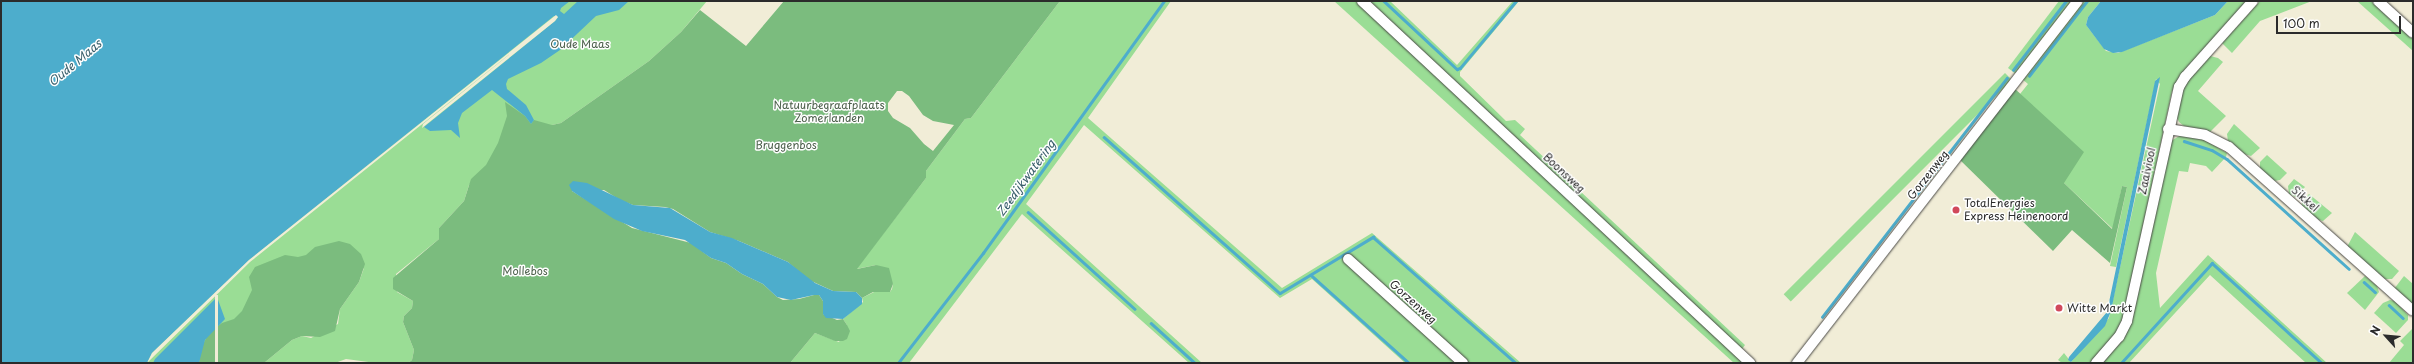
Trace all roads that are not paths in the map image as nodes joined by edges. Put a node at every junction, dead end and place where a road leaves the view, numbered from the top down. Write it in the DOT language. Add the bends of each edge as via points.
graph roads {
  1 [pos="1362,1"];
  2 [pos="2078,1"];
  3 [pos="2253,1"];
  4 [pos="2378,1"];
  5 [pos="2413,33"];
  6 [pos="2168,129"];
  7 [pos="1348,259"];
  8 [pos="2413,311"];
  9 [pos="1463,363"];
  10 [pos="1750,363"];
  11 [pos="1798,363"];
  12 [pos="2096,363"];
  1 -- 10 [label="street, Boonsweg"];
  2 -- 11 [label="street, Gorzenweg"];
  3 -- 6 [label="street, Zaaiviool" via="2181,82"];
  4 -- 5 [label="street"];
  6 -- 8 [label="street, Sikkel" via="2205,135 2230,147"];
  6 -- 12 [label="street, Zaaiviool" via="2127,321 2119,337"];
  7 -- 9 [label="street, Gorzenweg"];
}
